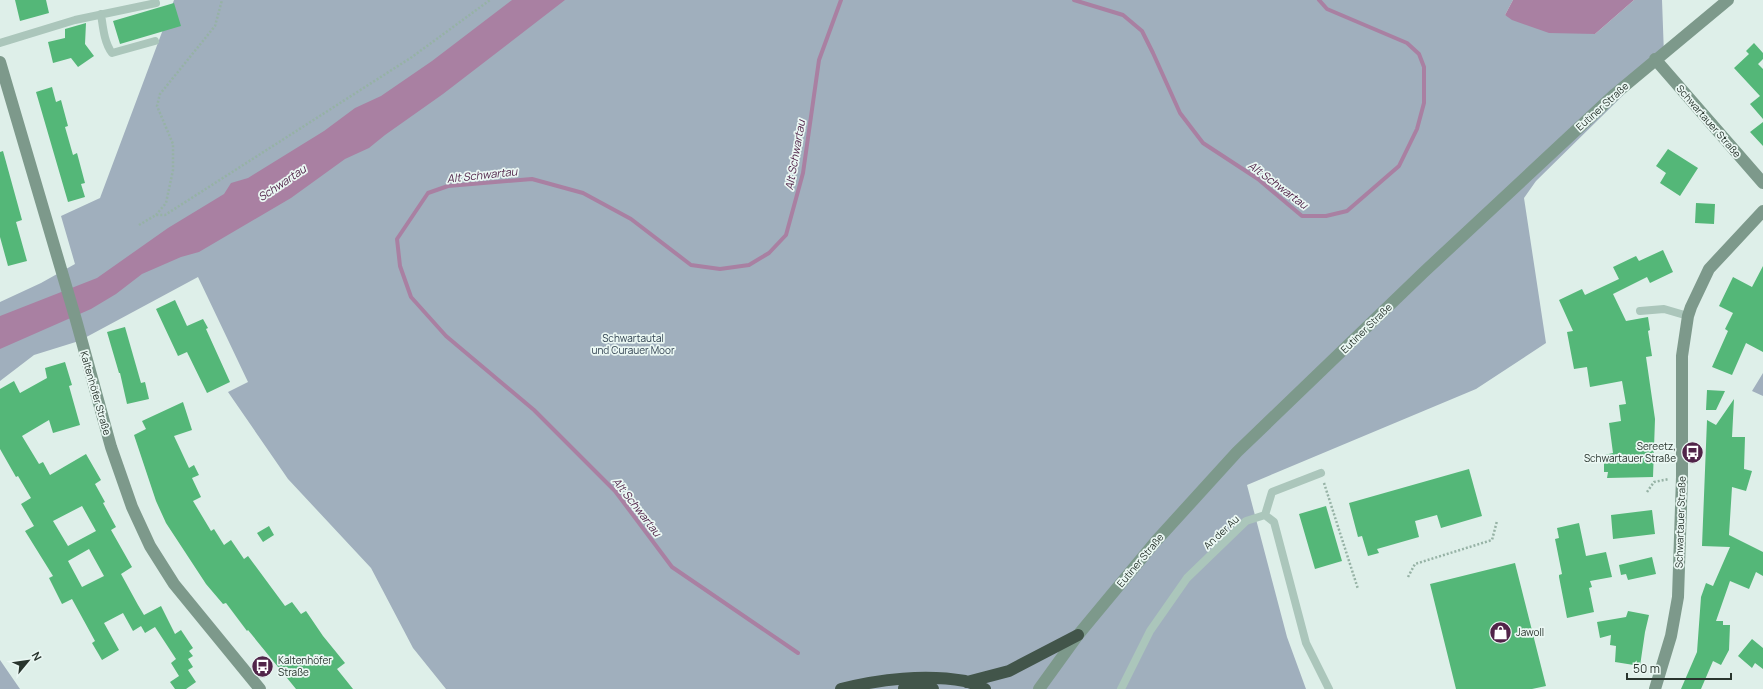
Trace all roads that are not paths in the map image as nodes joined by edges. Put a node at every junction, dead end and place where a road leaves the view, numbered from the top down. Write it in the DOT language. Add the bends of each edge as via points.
graph roads {
  1 [pos="1728,0"];
  2 [pos="156,3"];
  3 [pos="101,14"];
  4 [pos="155,41"];
  5 [pos="0,43"];
  6 [pos="1655,60"];
  7 [pos="0,62"];
  8 [pos="1763,183"];
  9 [pos="1763,211"];
  10 [pos="1640,311"];
  11 [pos="1688,316"];
  12 [pos="1321,473"];
  13 [pos="1265,515"];
  14 [pos="1078,635"];
  15 [pos="967,682"];
  16 [pos="260,689"];
  17 [pos="841,689"];
  18 [pos="893,689"];
  19 [pos="933,689"];
  20 [pos="986,689"];
  21 [pos="1038,689"];
  22 [pos="1121,689"];
  23 [pos="1329,689"];
  24 [pos="1655,689"];
  1 -- 6 [label="street, Eutiner Straße"];
  2 -- 3 [label="lane"];
  3 -- 4 [label="lane" via="108,48 112,53"];
  3 -- 5 [label="lane"];
  6 -- 8 [label="street, Schwartauer Straße"];
  6 -- 14 [label="street, Eutiner Straße" via="1430,266 1237,452 1156,541"];
  7 -- 16 [label="street, Kaltenhöfer Straße" via="111,447 132,507 150,546 174,584"];
  9 -- 11 [label="street, Schwartauer Straße" via="1709,269"];
  10 -- 11 [label="lane" via="1664,309"];
  11 -- 24 [label="street, Schwartauer Straße" via="1682,356 1682,477 1678,597 1671,636"];
  12 -- 13 [label="lane" via="1272,492"];
  13 -- 22 [label="lane, An der Au" via="1246,521 1187,578 1150,631"];
  13 -- 23 [label="lane" via="1274,522 1306,643"];
  14 -- 15 [label="highway" via="1010,671"];
  14 -- 21 [label="street, Eutiner Straße"];
  15 -- 17 [label="highway" via="915,679 864,683"];
  15 -- 20 [label="highway"];
  18 -- 19 [label="highway"];
}
